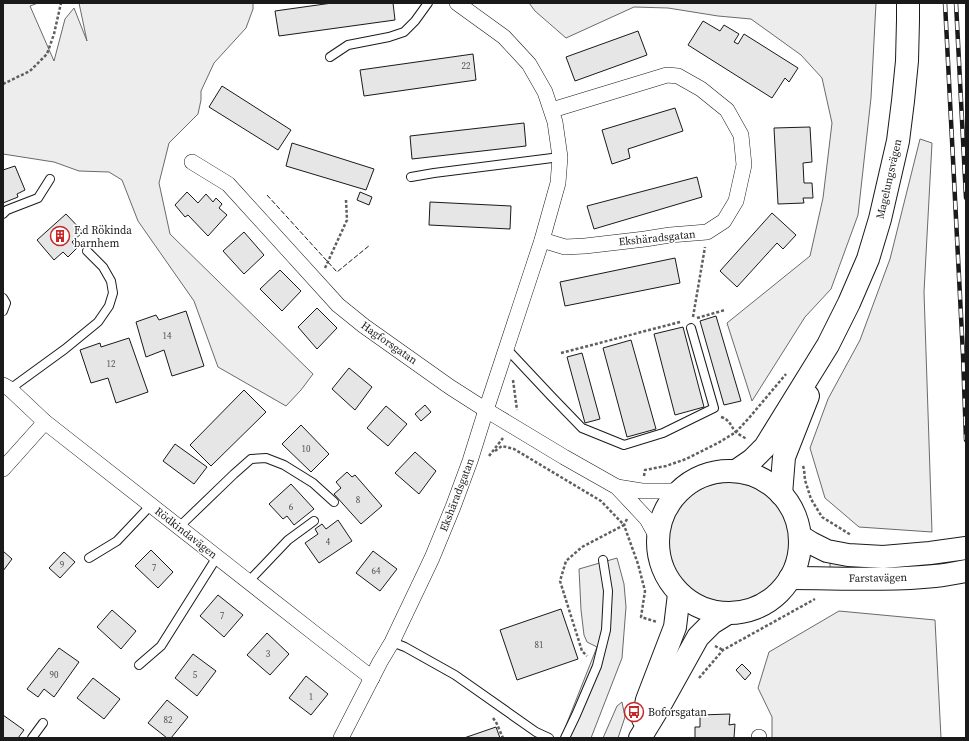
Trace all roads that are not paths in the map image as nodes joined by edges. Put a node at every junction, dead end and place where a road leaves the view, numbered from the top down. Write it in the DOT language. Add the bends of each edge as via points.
graph roads {
  1 [pos="428,3"];
  2 [pos="457,3"];
  3 [pos="908,3"];
  4 [pos="330,57"];
  5 [pos="552,110"];
  6 [pos="560,157"];
  7 [pos="192,162"];
  8 [pos="411,177"];
  9 [pos="50,179"];
  10 [pos="3,214"];
  11 [pos="542,240"];
  12 [pos="87,251"];
  13 [pos="3,298"];
  14 [pos="3,311"];
  15 [pos="691,328"];
  16 [pos="828,345"];
  17 [pos="506,348"];
  18 [pos="6,387"];
  19 [pos="486,410"];
  20 [pos="45,422"];
  21 [pos="3,469"];
  22 [pos="736,470"];
  23 [pos="617,487"];
  24 [pos="677,491"];
  25 [pos="781,494"];
  26 [pos="334,502"];
  27 [pos="151,506"];
  28 [pos="314,521"];
  29 [pos="179,527"];
  30 [pos="800,536"];
  31 [pos="657,537"];
  32 [pos="966,548"];
  33 [pos="217,557"];
  34 [pos="89,558"];
  35 [pos="603,560"];
  36 [pos="966,571"];
  37 [pos="790,578"];
  38 [pos="248,582"];
  39 [pos="679,594"];
  40 [pos="728,613"];
  41 [pos="392,642"];
  42 [pos="140,665"];
  43 [pos="372,678"];
  44 [pos="43,723"];
  45 [pos="32,738"];
  46 [pos="341,738"];
  47 [pos="549,738"];
  48 [pos="566,738"];
  49 [pos="640,738"];
  1 -- 4 [label="lane" via="404,32 348,46"];
  2 -- 5 [label="street, Ekshäradsgatan" via="504,37 529,64"];
  3 -- 16 [label="main road, Magelungsvägen" via="903,101 890,179 868,259"];
  5 -- 6 [label="street, Ekshäradsgatan"];
  5 -- 11 [label="street, Ekshäradsgatan" via="667,75 678,76 702,90 727,110 741,135 744,165 736,201 724,221 708,232 565,247"];
  6 -- 8 [label="lane"];
  6 -- 11 [label="street, Ekshäradsgatan" via="558,183"];
  7 -- 19 [label="street, Hagforsgatan" via="228,184 338,305 364,326"];
  9 -- 10 [label="lane" via="38,198"];
  11 -- 17 [label="street, Ekshäradsgatan"];
  12 -- 18 [label="lane" via="103,267 111,281 113,293 109,306 98,322 65,349"];
  13 -- 14 [label="lane" via="6,303"];
  15 -- 17 [label="lane" via="714,408 663,433 624,445 582,428"];
  16 -- 22 [label="main road, Magelungsvägen" via="765,447 752,460"];
  16 -- 25 [label="main road, Magelungsvägen" via="784,457"];
  17 -- 19 [label="street, Ekshäradsgatan"];
  18 -- 20 [label="street, Rödkindavägen"];
  19 -- 23 [label="street, Hagforsgatan"];
  19 -- 41 [label="street, Ekshäradsgatan" via="453,508"];
  20 -- 21 [label="street"];
  20 -- 27 [label="street, Rödkindavägen"];
  22 -- 24 [label="main road" via="705,476"];
  22 -- 25 [label="main road" via="764,480"];
  23 -- 24 [label="street, Hagforsgatan" via="642,491"];
  23 -- 31 [label="street, Hagforsgatan" via="647,519"];
  24 -- 31 [label="main road" via="663,513"];
  25 -- 30 [label="main road" via="795,517"];
  26 -- 29 [label="lane" via="313,483 284,465 266,458 251,459"];
  27 -- 29 [label="street, Rödkindavägen"];
  27 -- 34 [label="lane" via="117,541"];
  28 -- 38 [label="lane" via="288,540"];
  29 -- 33 [label="street, Rödkindavägen"];
  30 -- 32 [label="main road, Farstavägen" via="827,551 848,555 883,557"];
  30 -- 37 [label="main road" via="797,564"];
  31 -- 39 [label="main road" via="662,566"];
  33 -- 38 [label="street, Rödkindavägen"];
  33 -- 42 [label="lane" via="161,646"];
  35 -- 48 [label="lane" via="608,591 606,630 597,666"];
  36 -- 37 [label="main road, Farstavägen" via="906,578"];
  37 -- 40 [label="main road" via="778,593 757,608"];
  38 -- 43 [label="street, Rödkindavägen"];
  39 -- 40 [label="main road" via="704,609"];
  39 -- 49 [label="main road" via="675,626 647,700"];
  40 -- 49 [label="main road" via="712,622 698,637"];
  41 -- 43 [label="street, Ekshäradsgatan"];
  41 -- 47 [label="lane" via="455,675 536,732"];
  43 -- 46 [label="street, Ekshäradsgatan"];
  44 -- 45 [label="lane"];
}
